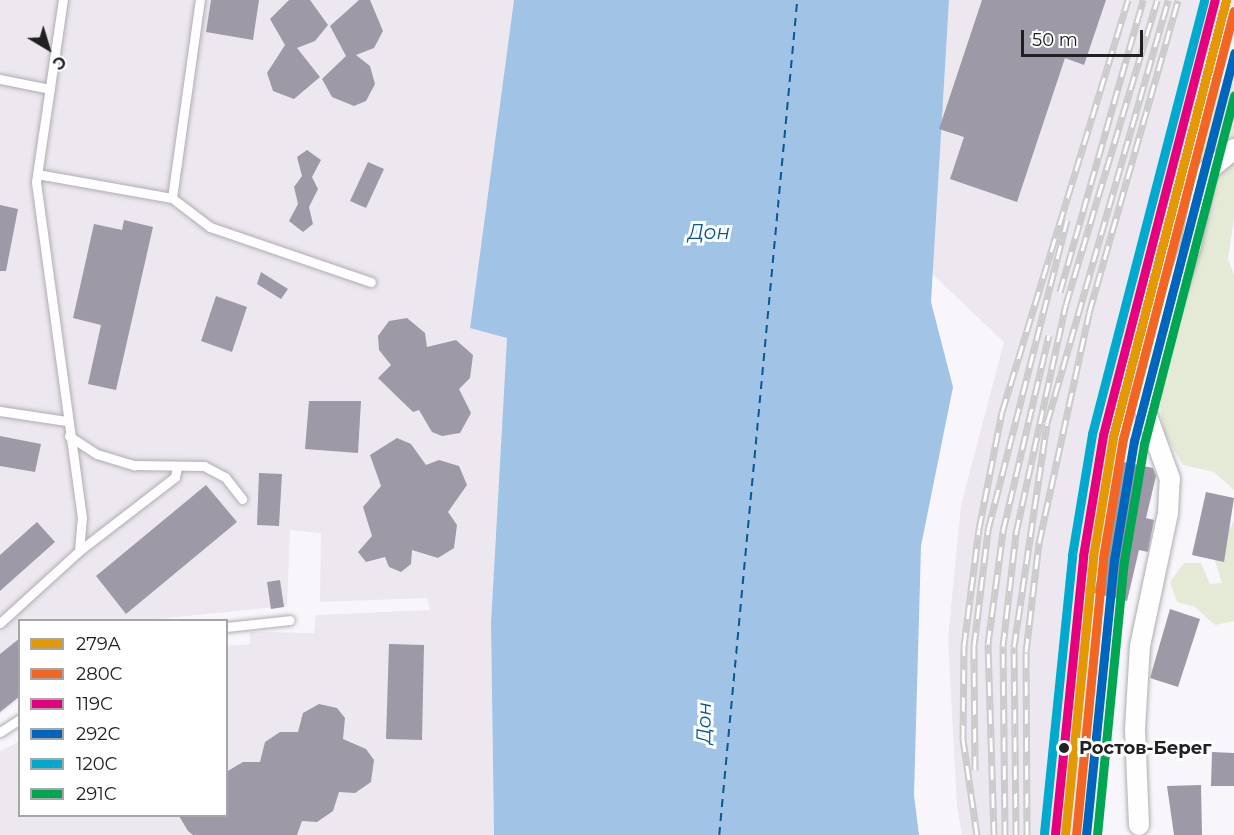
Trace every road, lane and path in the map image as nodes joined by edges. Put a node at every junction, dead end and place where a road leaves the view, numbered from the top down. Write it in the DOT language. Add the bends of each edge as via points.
graph roads {
  1 [pos="63,0"];
  2 [pos="200,0"];
  3 [pos="0,79"];
  4 [pos="50,89"];
  5 [pos="1234,149"];
  6 [pos="37,174"];
  7 [pos="172,198"];
  8 [pos="371,282"];
  9 [pos="0,411"];
  10 [pos="66,421"];
  11 [pos="69,436"];
  12 [pos="177,467"];
  13 [pos="242,499"];
  14 [pos="80,550"];
  15 [pos="290,620"];
  16 [pos="0,623"];
  17 [pos="228,627"];
  18 [pos="18,720"];
  19 [pos="0,732"];
  20 [pos="1139,825"];
  1 -- 4 [label="lane"];
  2 -- 7 [label="lane"];
  3 -- 4 [label="lane"];
  4 -- 6 [label="lane"];
  5 -- 20 [label="street" via="1207,171 1191,245 1141,399 1170,478 1168,513 1140,646 1135,729"];
  6 -- 7 [label="lane"];
  6 -- 10 [label="lane"];
  7 -- 8 [label="lane" via="210,227"];
  9 -- 10 [label="lane"];
  10 -- 11 [label="lane"];
  11 -- 12 [label="lane" via="97,454 134,465"];
  11 -- 14 [label="lane" via="82,518"];
  12 -- 13 [label="lane" via="204,466 225,477"];
  12 -- 14 [label="lane" via="175,477"];
  14 -- 16 [label="lane"];
  15 -- 17 [label="lane"];
  18 -- 19 [label="lane"];
}
